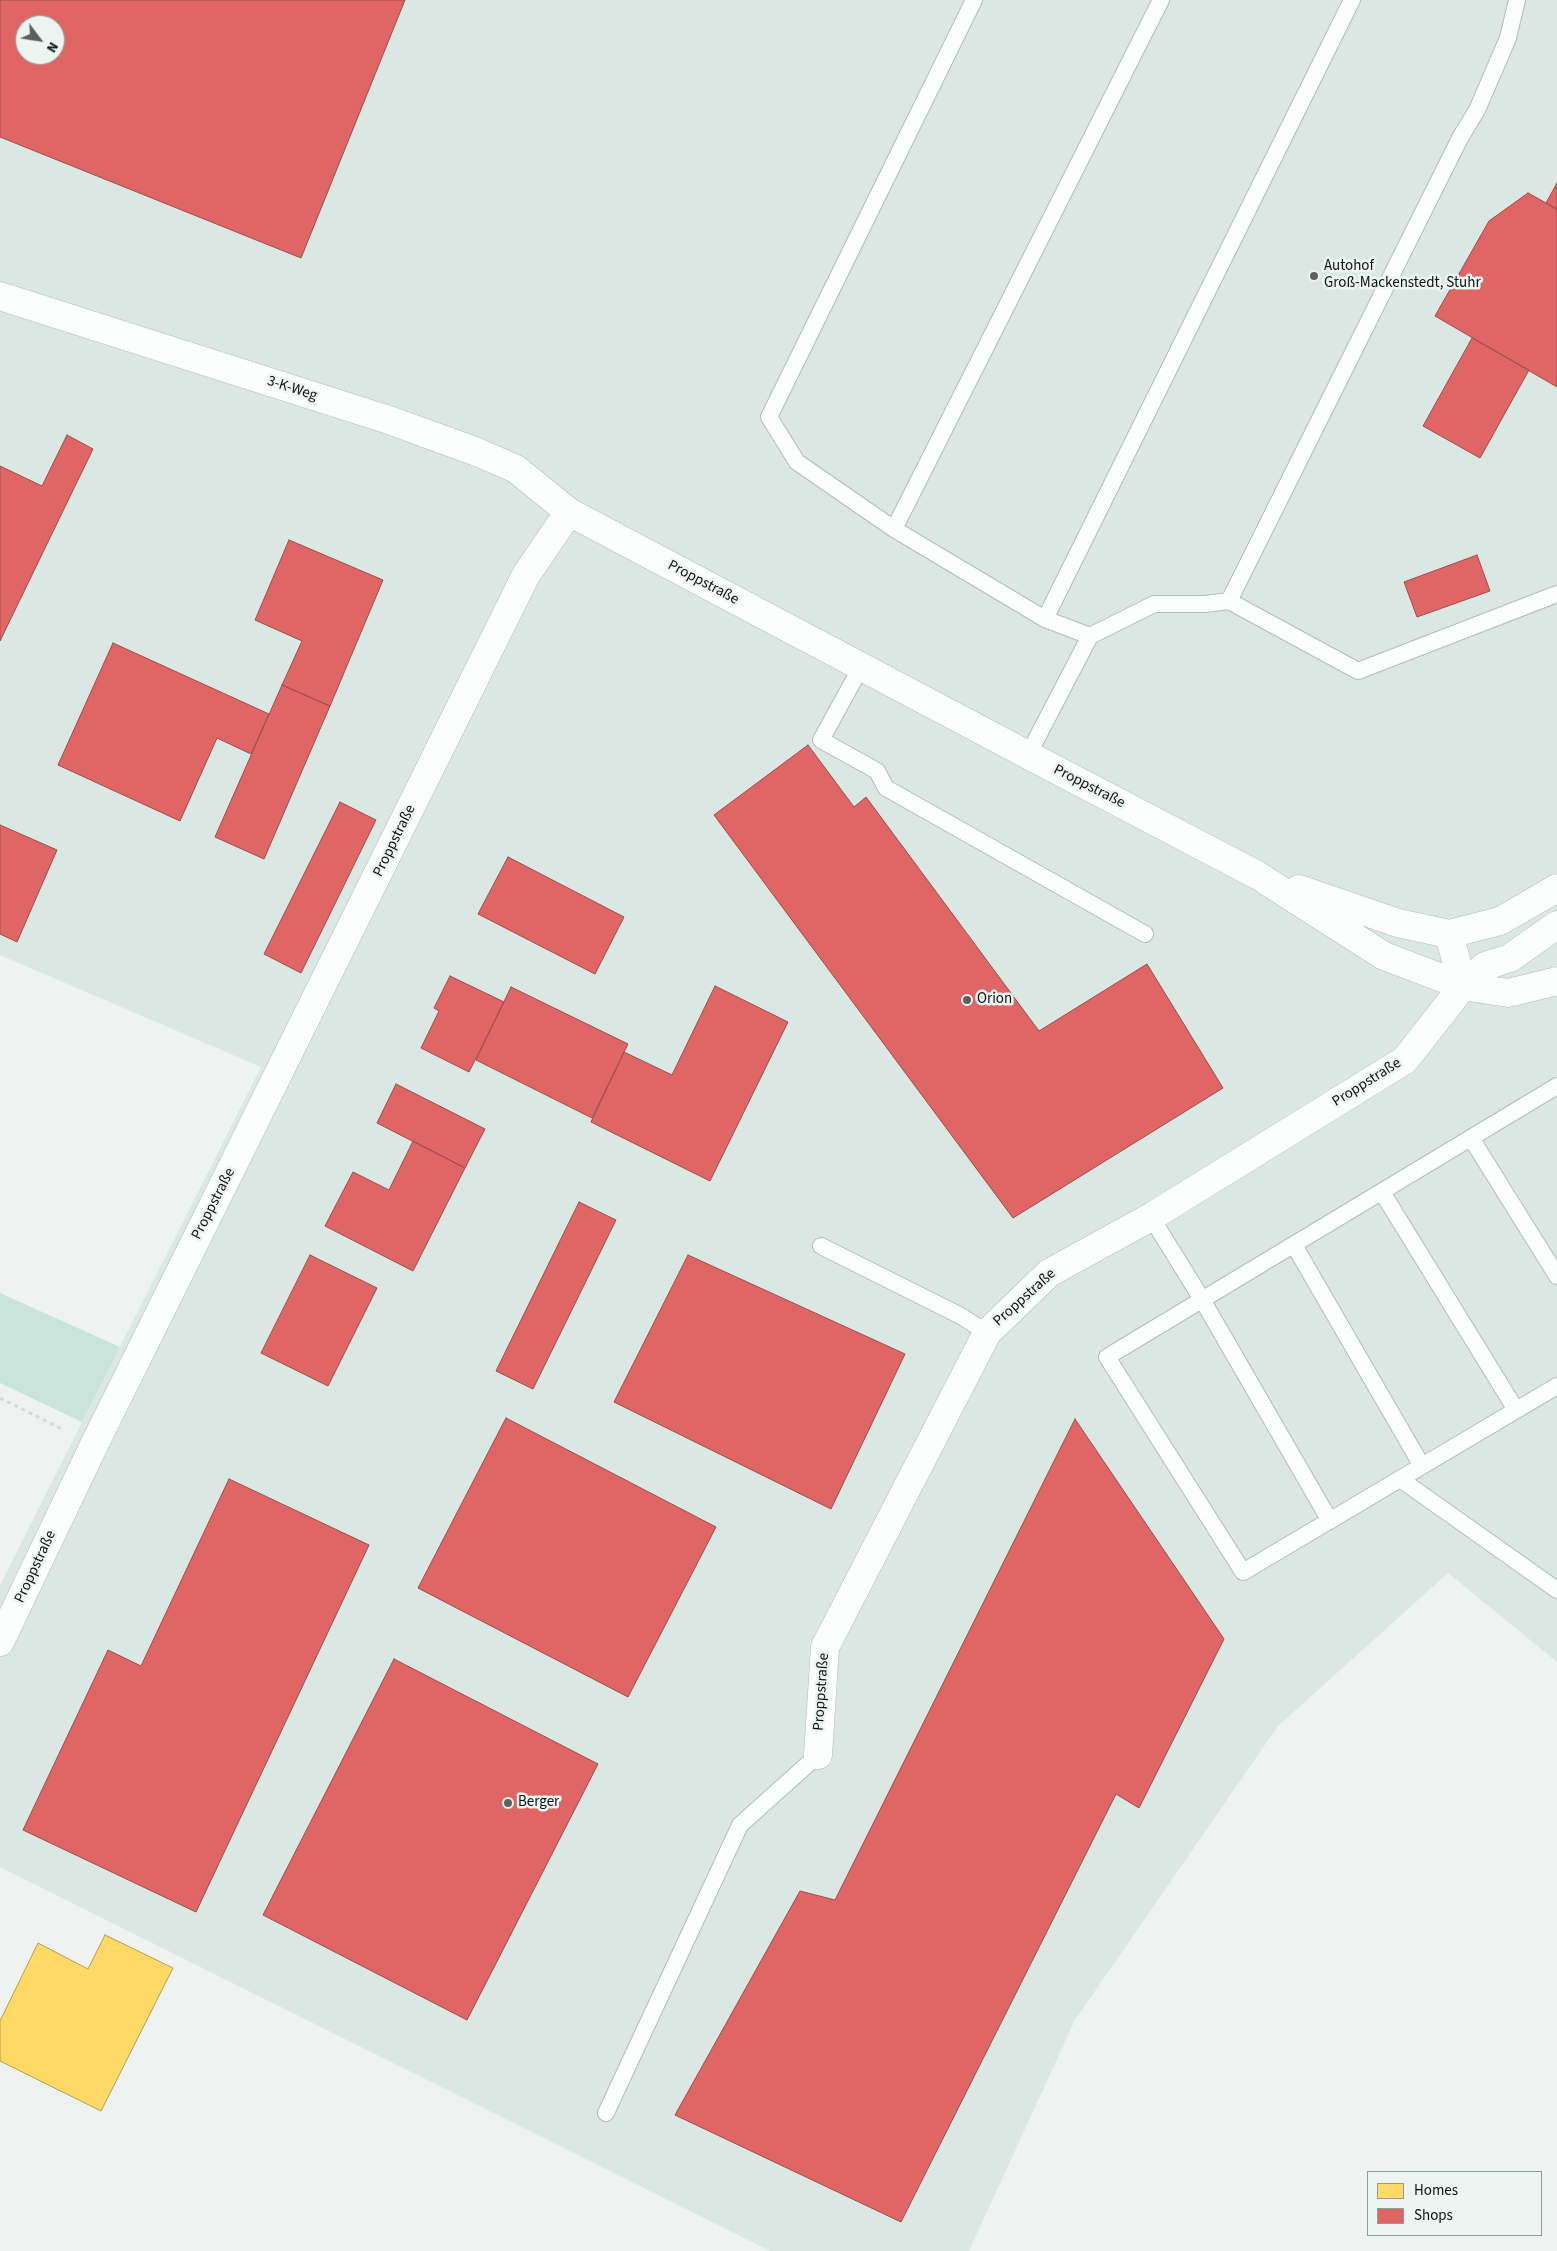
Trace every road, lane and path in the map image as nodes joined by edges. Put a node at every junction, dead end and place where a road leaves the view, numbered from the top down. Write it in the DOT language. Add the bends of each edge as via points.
graph roads {
  1 [pos="974,0"];
  2 [pos="1161,0"];
  3 [pos="1352,0"];
  4 [pos="1517,0"];
  5 [pos="0,296"];
  6 [pos="569,512"];
  7 [pos="894,529"];
  8 [pos="1557,594"];
  9 [pos="1229,601"];
  10 [pos="1045,619"];
  11 [pos="1090,636"];
  12 [pos="861,667"];
  13 [pos="1028,755"];
  14 [pos="1257,875"];
  15 [pos="1557,888"];
  16 [pos="1557,925"];
  17 [pos="1145,934"];
  18 [pos="1449,934"];
  19 [pos="1557,981"];
  20 [pos="1462,986"];
  21 [pos="1557,1086"];
  22 [pos="1471,1138"];
  23 [pos="1382,1192"];
  24 [pos="1152,1217"];
  25 [pos="1294,1245"];
  26 [pos="822,1246"];
  27 [pos="1557,1276"];
  28 [pos="1203,1301"];
  29 [pos="987,1333"];
  30 [pos="1557,1386"];
  31 [pos="0,1398"];
  32 [pos="1516,1410"];
  33 [pos="94,1445"];
  34 [pos="1422,1466"];
  35 [pos="1400,1479"];
  36 [pos="1330,1521"];
  37 [pos="1557,1590"];
  38 [pos="0,1642"];
  39 [pos="818,1755"];
  40 [pos="606,2113"];
  1 -- 7 [label="lane" via="769,417 797,462"];
  2 -- 7 [label="lane"];
  3 -- 10 [label="lane"];
  4 -- 9 [label="lane" via="1508,38 1477,110 1460,138"];
  5 -- 6 [label="street, 3-K-Weg" via="390,420 478,452 516,470"];
  6 -- 12 [label="street, Proppstraße"];
  6 -- 33 [label="street, Proppstraße" via="526,575"];
  7 -- 10 [label="lane"];
  8 -- 9 [label="lane" via="1358,671"];
  9 -- 11 [label="lane" via="1154,604"];
  10 -- 11 [label="lane"];
  11 -- 13 [label="lane"];
  12 -- 13 [label="street, Proppstraße"];
  12 -- 17 [label="lane" via="821,740 876,771 886,788"];
  13 -- 14 [label="street, Proppstraße"];
  14 -- 18 [label="street, Proppstraße" via="1398,923"];
  14 -- 20 [label="street, Proppstraße" via="1384,956"];
  15 -- 18 [label="street, Proppstraße" via="1500,921"];
  16 -- 20 [label="street, Proppstraße" via="1510,958 1485,966"];
  18 -- 20 [label="street"];
  19 -- 20 [label="street, Proppstraße" via="1508,994"];
  20 -- 24 [label="street, Proppstraße" via="1404,1060"];
  21 -- 22 [label="lane"];
  22 -- 23 [label="lane"];
  22 -- 27 [label="lane"];
  23 -- 25 [label="lane"];
  23 -- 32 [label="lane"];
  24 -- 28 [label="lane"];
  24 -- 29 [label="street, Proppstraße" via="1050,1273"];
  25 -- 28 [label="lane"];
  25 -- 34 [label="lane"];
  26 -- 29 [label="lane" via="961,1316"];
  28 -- 36 [label="lane"];
  28 -- 36 [label="lane" via="1107,1358 1243,1572"];
  29 -- 39 [label="street, Proppstraße" via="825,1647"];
  30 -- 32 [label="lane"];
  31 -- 33 [label="path"];
  32 -- 34 [label="lane"];
  33 -- 38 [label="street, Proppstraße"];
  34 -- 35 [label="lane"];
  35 -- 36 [label="lane"];
  35 -- 37 [label="lane"];
  39 -- 40 [label="lane" via="740,1825"];
}
